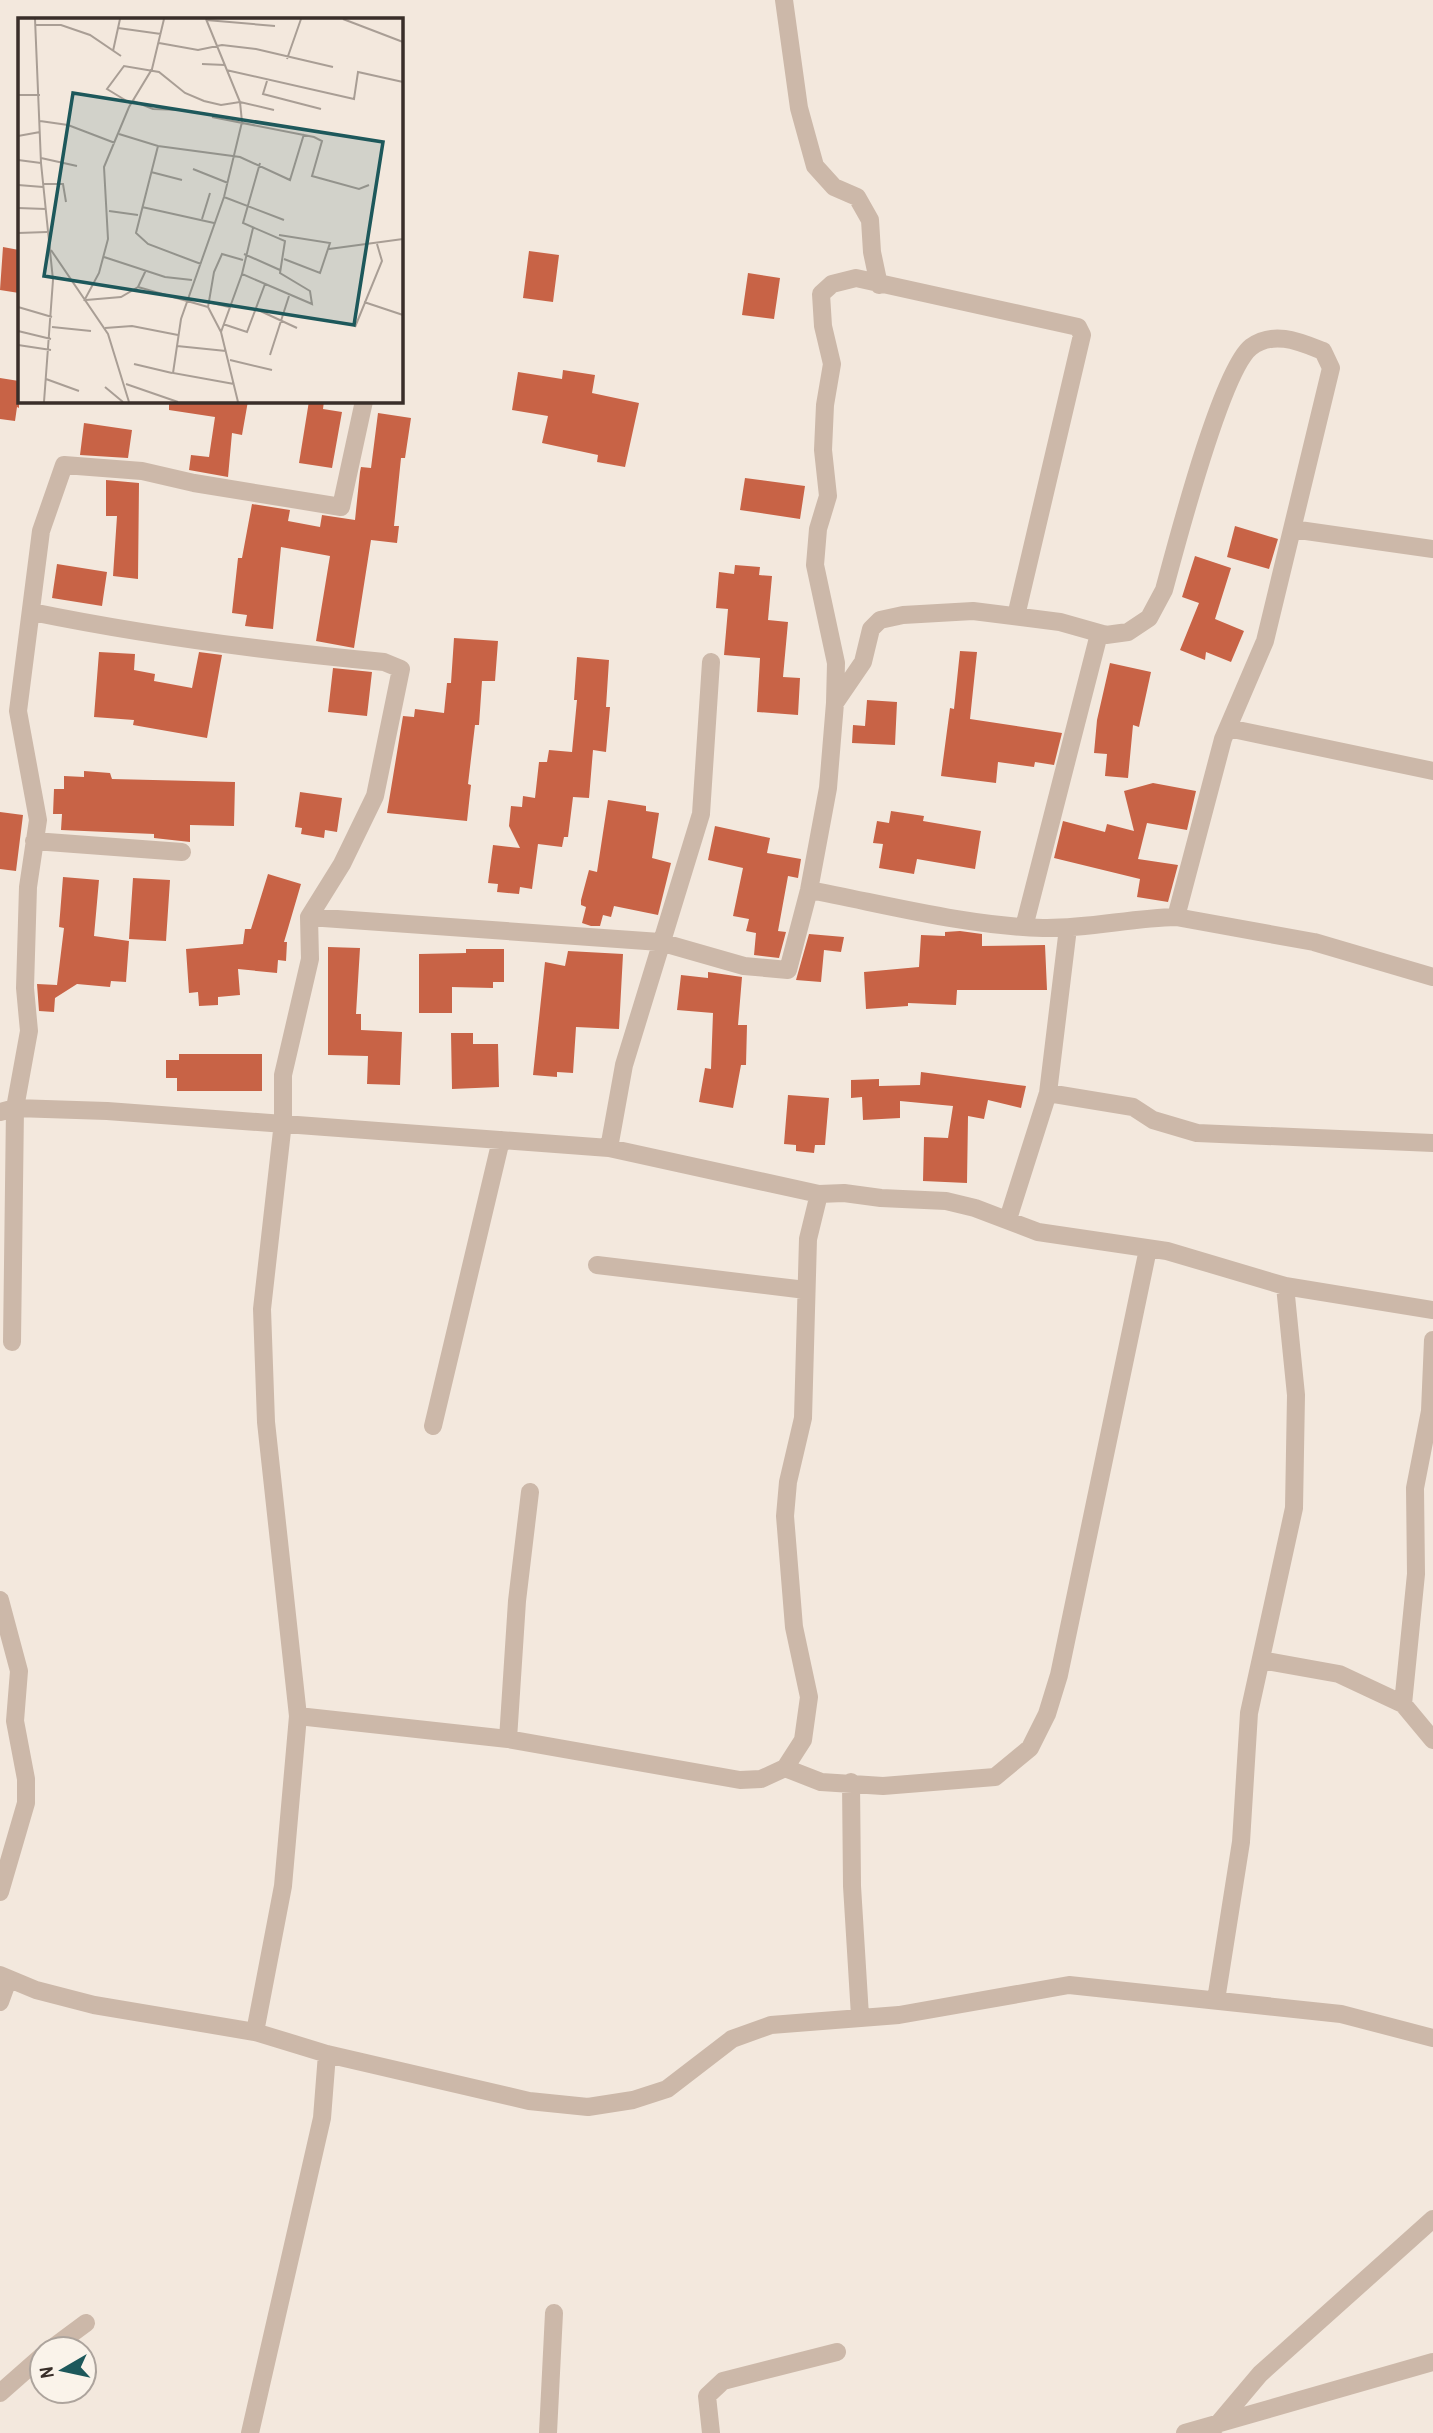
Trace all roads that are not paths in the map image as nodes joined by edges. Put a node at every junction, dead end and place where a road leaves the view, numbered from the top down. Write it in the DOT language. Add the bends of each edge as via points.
graph roads {
  1 [pos="784,0"];
  2 [pos="879,285"];
  3 [pos="364,402"];
  4 [pos="1292,529"];
  5 [pos="1433,550"];
  6 [pos="32,612"];
  7 [pos="1016,616"];
  8 [pos="1099,634"];
  9 [pos="711,662"];
  10 [pos="835,703"];
  11 [pos="1228,727"];
  12 [pos="1433,769"];
  13 [pos="34,841"];
  14 [pos="182,852"];
  15 [pos="809,890"];
  16 [pos="309,917"];
  17 [pos="1176,917"];
  18 [pos="1024,927"];
  19 [pos="1068,928"];
  20 [pos="660,942"];
  21 [pos="1433,977"];
  22 [pos="1048,1093"];
  23 [pos="8,1110"];
  24 [pos="282,1122"];
  25 [pos="500,1140"];
  26 [pos="1433,1143"];
  27 [pos="609,1148"];
  28 [pos="819,1194"];
  29 [pos="1008,1219"];
  30 [pos="1148,1249"];
  31 [pos="597,1265"];
  32 [pos="1285,1286"];
  33 [pos="806,1290"];
  34 [pos="1433,1310"];
  35 [pos="1433,1340"];
  36 [pos="12,1342"];
  37 [pos="433,1426"];
  38 [pos="530,1492"];
  39 [pos="0,1600"];
  40 [pos="1261,1660"];
  41 [pos="1402,1704"];
  42 [pos="298,1716"];
  43 [pos="508,1739"];
  44 [pos="1433,1740"];
  45 [pos="785,1768"];
  46 [pos="851,1782"];
  47 [pos="0,1892"];
  48 [pos="4,1978"];
  49 [pos="1216,2000"];
  50 [pos="0,2002"];
  51 [pos="860,2016"];
  52 [pos="255,2032"];
  53 [pos="1433,2038"];
  54 [pos="327,2054"];
  55 [pos="1433,2219"];
  56 [pos="554,2314"];
  57 [pos="86,2323"];
  58 [pos="70,2335"];
  59 [pos="837,2353"];
  60 [pos="1433,2362"];
  61 [pos="28,2368"];
  62 [pos="0,2393"];
  63 [pos="1217,2425"];
  64 [pos="250,2433"];
  65 [pos="548,2433"];
  66 [pos="711,2433"];
  67 [pos="1185,2433"];
  1 -- 2 [label="street" via="799,108 815,166 834,187 857,197 870,220"];
  2 -- 7 [label="street" via="1068,323 1082,335"];
  2 -- 10 [label="street" via="856,278 832,284 821,294 832,364 823,450 828,496 817,529 815,565 836,663"];
  3 -- 6 [label="street" via="341,507 142,471 64,465 41,531"];
  4 -- 5 [label="street"];
  4 -- 8 [label="street" via="1331,368 1323,351 1285,337 1252,347 1229,379 1164,590 1149,618 1128,632"];
  4 -- 11 [label="street" via="1265,641"];
  6 -- 13 [label="street" via="18,711 38,820"];
  6 -- 16 [label="street" via="237,647 384,662 401,669 374,796 342,864"];
  7 -- 8 [label="street"];
  7 -- 10 [label="street" via="973,611 880,620 871,629 863,662"];
  8 -- 18 [label="street"];
  9 -- 20 [label="street" via="701,814"];
  10 -- 15 [label="street" via="828,788"];
  11 -- 12 [label="street"];
  11 -- 17 [label="street"];
  13 -- 14 [label="street"];
  13 -- 23 [label="street" via="26,919 29,1031"];
  15 -- 18 [label="street"];
  15 -- 20 [label="street" via="788,970 744,966"];
  16 -- 20 [label="street"];
  16 -- 24 [label="street" via="310,959 284,1075"];
  17 -- 19 [label="street"];
  17 -- 21 [label="street" via="1314,942"];
  18 -- 19 [label="street"];
  19 -- 22 [label="street"];
  20 -- 27 [label="street" via="624,1065"];
  22 -- 26 [label="street" via="1133,1107 1153,1120 1197,1133"];
  22 -- 29 [label="street"];
  23 -- 24 [label="street"];
  23 -- 36 [label="street"];
  24 -- 25 [label="street"];
  24 -- 42 [label="street" via="262,1309 266,1422"];
  25 -- 27 [label="street"];
  25 -- 37 [label="street"];
  27 -- 28 [label="street"];
  28 -- 29 [label="street" via="946,1201"];
  28 -- 33 [label="street" via="808,1239"];
  29 -- 30 [label="street" via="1038,1232"];
  30 -- 32 [label="street"];
  30 -- 46 [label="street" via="1085,1560 1059,1675 1040,1731 1030,1748 995,1777 883,1786"];
  31 -- 33 [label="street"];
  32 -- 34 [label="street"];
  32 -- 40 [label="street" via="1296,1395 1294,1508"];
  33 -- 45 [label="street" via="803,1418 785,1516 794,1627 809,1697 803,1740"];
  35 -- 41 [label="street" via="1430,1411 1415,1488 1416,1574"];
  38 -- 43 [label="street"];
  39 -- 47 [label="street" via="19,1671 15,1721 26,1803"];
  40 -- 41 [label="street" via="1339,1674"];
  40 -- 49 [label="street" via="1249,1713 1241,1842"];
  41 -- 44 [label="street"];
  42 -- 43 [label="street"];
  42 -- 52 [label="street" via="283,1886"];
  43 -- 45 [label="street" via="740,1780 761,1779"];
  45 -- 46 [label="street" via="821,1782"];
  46 -- 51 [label="street"];
  48 -- 50 [label="street"];
  48 -- 52 [label="street" via="94,2005"];
  49 -- 51 [label="street" via="1069,1985 899,2015"];
  49 -- 53 [label="street" via="1341,2014"];
  51 -- 54 [label="street" via="771,2025 732,2039 667,2089 633,2100 587,2106 529,2102"];
  52 -- 54 [label="street"];
  54 -- 64 [label="street" via="322,2118"];
  55 -- 63 [label="street" via="1260,2374"];
  56 -- 65 [label="street"];
  57 -- 58 [label="street"];
  59 -- 66 [label="street" via="723,2381 707,2396"];
  60 -- 63 [label="street"];
  61 -- 62 [label="street"];
  63 -- 67 [label="street"];
}
